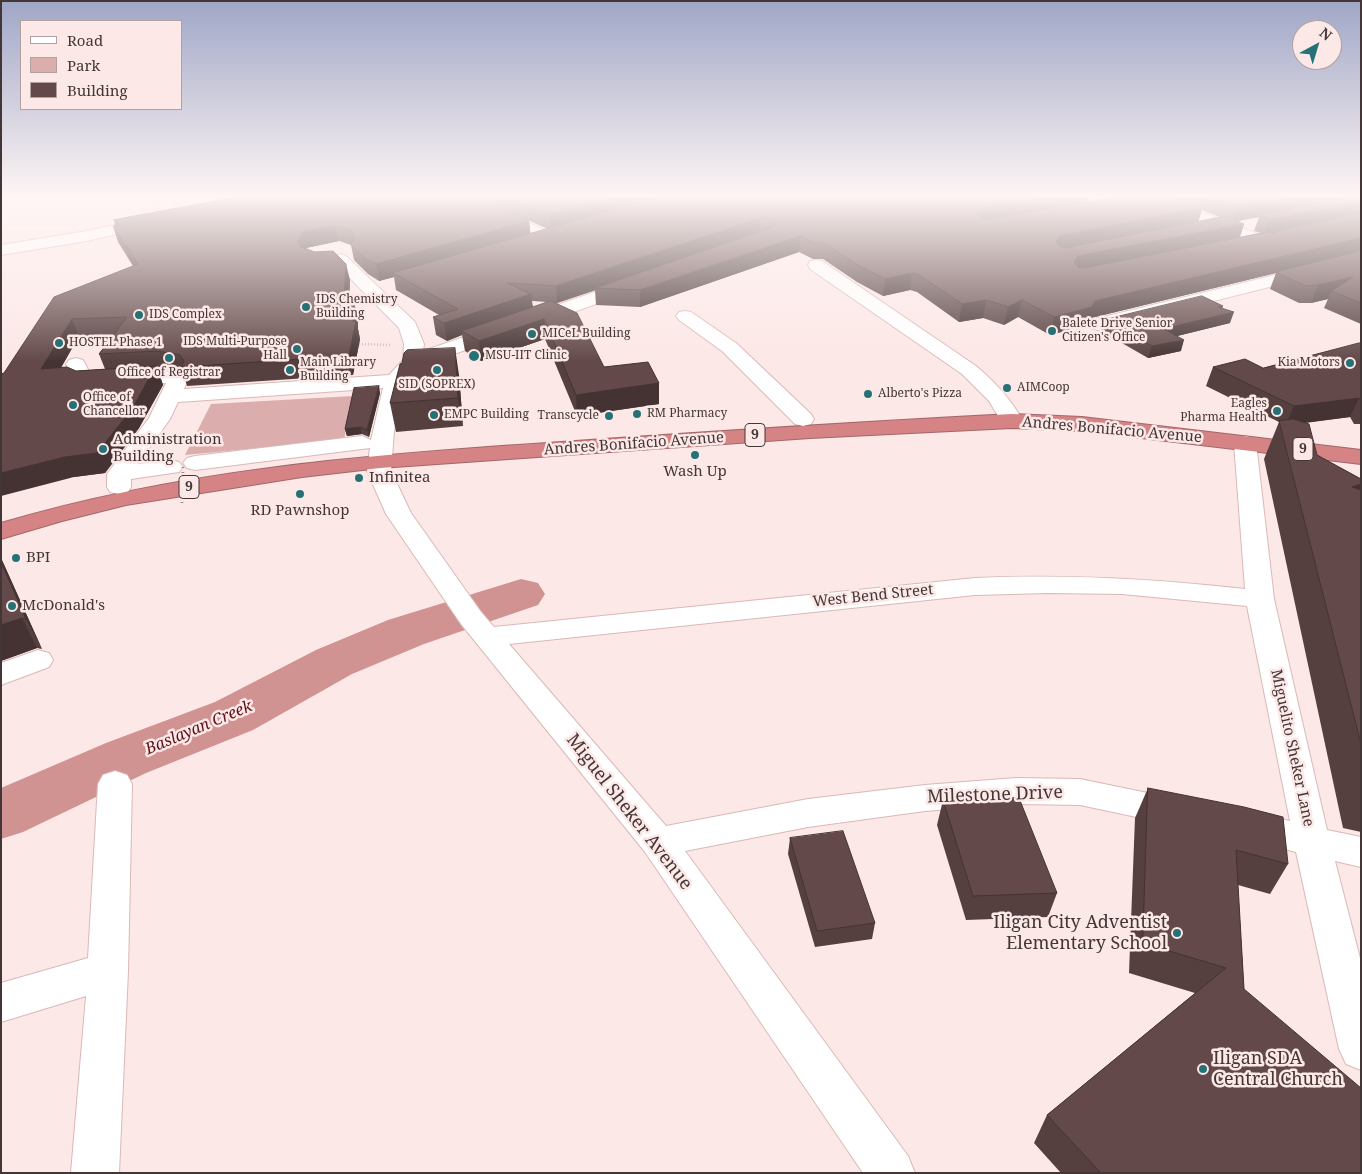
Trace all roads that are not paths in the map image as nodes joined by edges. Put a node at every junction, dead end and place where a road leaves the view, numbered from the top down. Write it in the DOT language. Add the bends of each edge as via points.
graph roads {
  1 [pos="1290,252"];
  2 [pos="330,256"];
  3 [pos="1361,259"];
  4 [pos="816,265"];
  5 [pos="1326,266"];
  6 [pos="1352,276"];
  7 [pos="648,279"];
  8 [pos="685,316"];
  9 [pos="1098,324"];
  10 [pos="413,361"];
  11 [pos="76,364"];
  12 [pos="395,381"];
  13 [pos="171,396"];
  14 [pos="1009,414"];
  15 [pos="803,419"];
  16 [pos="1361,442"];
  17 [pos="1245,443"];
  18 [pos="1318,451"];
  19 [pos="375,452"];
  20 [pos="1361,457"];
  21 [pos="1330,477"];
  22 [pos="119,481"];
  23 [pos="1,516"];
  24 [pos="1,531"];
  25 [pos="1260,599"];
  26 [pos="472,618"];
  27 [pos="38,660"];
  28 [pos="1,675"];
  29 [pos="115,784"];
  30 [pos="1312,841"];
  31 [pos="658,842"];
  32 [pos="1361,852"];
  33 [pos="108,971"];
  34 [pos="1,1003"];
  35 [pos="1361,1049"];
  36 [pos="95,1173"];
  37 [pos="890,1173"];
  1 -- 5 [label="street"];
  2 -- 10 [label="street" via="381,287 408,326 414,344"];
  3 -- 5 [label="street"];
  4 -- 14 [label="street" via="982,380"];
  5 -- 6 [label="street"];
  5 -- 9 [label="street"];
  7 -- 10 [label="street"];
  8 -- 15 [label="street" via="729,347"];
  10 -- 12 [label="street"];
  11 -- 13 [label="street" via="83,382 178,379"];
  12 -- 13 [label="street"];
  12 -- 19 [label="street, Miguel Sheker Avenue"];
  13 -- 22 [label="street"];
  14 -- 15 [label="highway, Andres Bonifacio Avenue / 9"];
  14 -- 16 [label="highway, Andres Bonifacio Avenue / 9" via="1076,410"];
  14 -- 17 [label="highway, Andres Bonifacio Avenue / 9"];
  14 -- 19 [label="highway, Andres Bonifacio Avenue / 9" via="810,432"];
  15 -- 19 [label="highway, Andres Bonifacio Avenue / 9"];
  17 -- 18 [label="highway, Andres Bonifacio Avenue / 9"];
  17 -- 25 [label="street, Miguelito Sheker Lane"];
  18 -- 20 [label="highway, Andres Bonifacio Avenue / 9"];
  18 -- 21 [label="street"];
  19 -- 22 [label="highway, Andres Bonifacio Avenue / 9"];
  19 -- 22 [label="street" via="183,465"];
  19 -- 24 [label="highway, Andres Bonifacio Avenue / 9" via="302,470 100,504"];
  19 -- 26 [label="street, Miguel Sheker Avenue" via="379,471 399,514"];
  22 -- 23 [label="highway, Andres Bonifacio Avenue / 9"];
  25 -- 26 [label="street, West Bend Street" via="1145,587 1064,584"];
  25 -- 30 [label="street, Miguelito Sheker Lane"];
  26 -- 31 [label="street, Miguel Sheker Avenue"];
  27 -- 28 [label="street"];
  29 -- 33 [label="street"];
  30 -- 31 [label="street, Milestone Drive" via="1080,792 1016,791 925,798 808,813"];
  30 -- 32 [label="street, Milestone Drive"];
  30 -- 35 [label="street, Miguelito Sheker Lane"];
  31 -- 37 [label="street, Miguel Sheker Avenue"];
  33 -- 34 [label="street"];
  33 -- 36 [label="street"];
}
